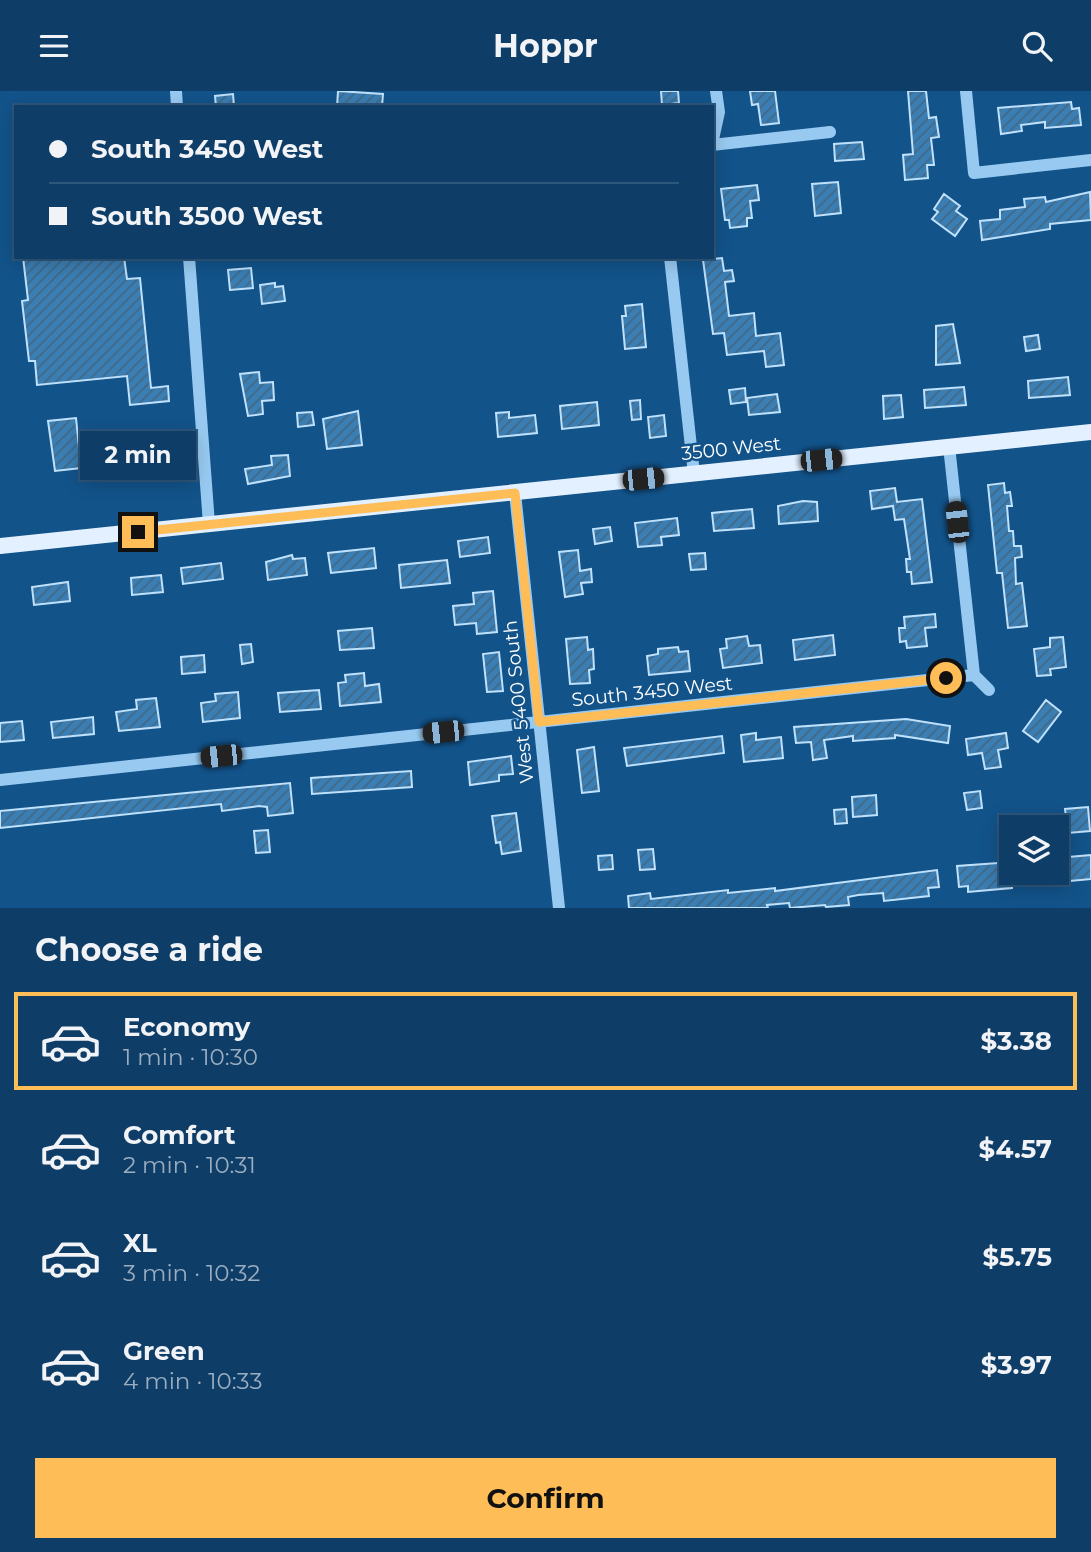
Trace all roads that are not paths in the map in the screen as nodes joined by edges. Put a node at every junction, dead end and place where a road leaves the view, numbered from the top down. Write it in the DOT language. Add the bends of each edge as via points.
graph roads {
  1 [pos="716,91"];
  2 [pos="966,91"];
  3 [pos="830,132"];
  4 [pos="714,135"];
  5 [pos="714,144"];
  6 [pos="1091,160"];
  7 [pos="189,259"];
  8 [pos="670,259"];
  9 [pos="1091,432"];
  10 [pos="949,446"];
  11 [pos="694,474"];
  12 [pos="515,493"];
  13 [pos="209,524"];
  14 [pos="0,546"];
  15 [pos="974,675"];
  16 [pos="989,689"];
  17 [pos="539,722"];
  18 [pos="0,780"];
  19 [pos="559,908"];
  1 -- 4 [label="street" via="719,112"];
  2 -- 6 [label="street" via="974,173"];
  3 -- 5 [label="street"];
  7 -- 13 [label="street"];
  8 -- 11 [label="street"];
  9 -- 10 [label="main road, 3500 West"];
  10 -- 11 [label="main road, 3500 West"];
  10 -- 15 [label="street"];
  11 -- 12 [label="main road, 3500 West"];
  12 -- 13 [label="main road, 3500 West"];
  12 -- 17 [label="street, West 5400 South"];
  13 -- 14 [label="main road, 3500 West"];
  15 -- 16 [label="street"];
  15 -- 17 [label="street, South 3450 West"];
  17 -- 18 [label="street, South 3450 West"];
  17 -- 19 [label="street, West 5400 South"];
}
